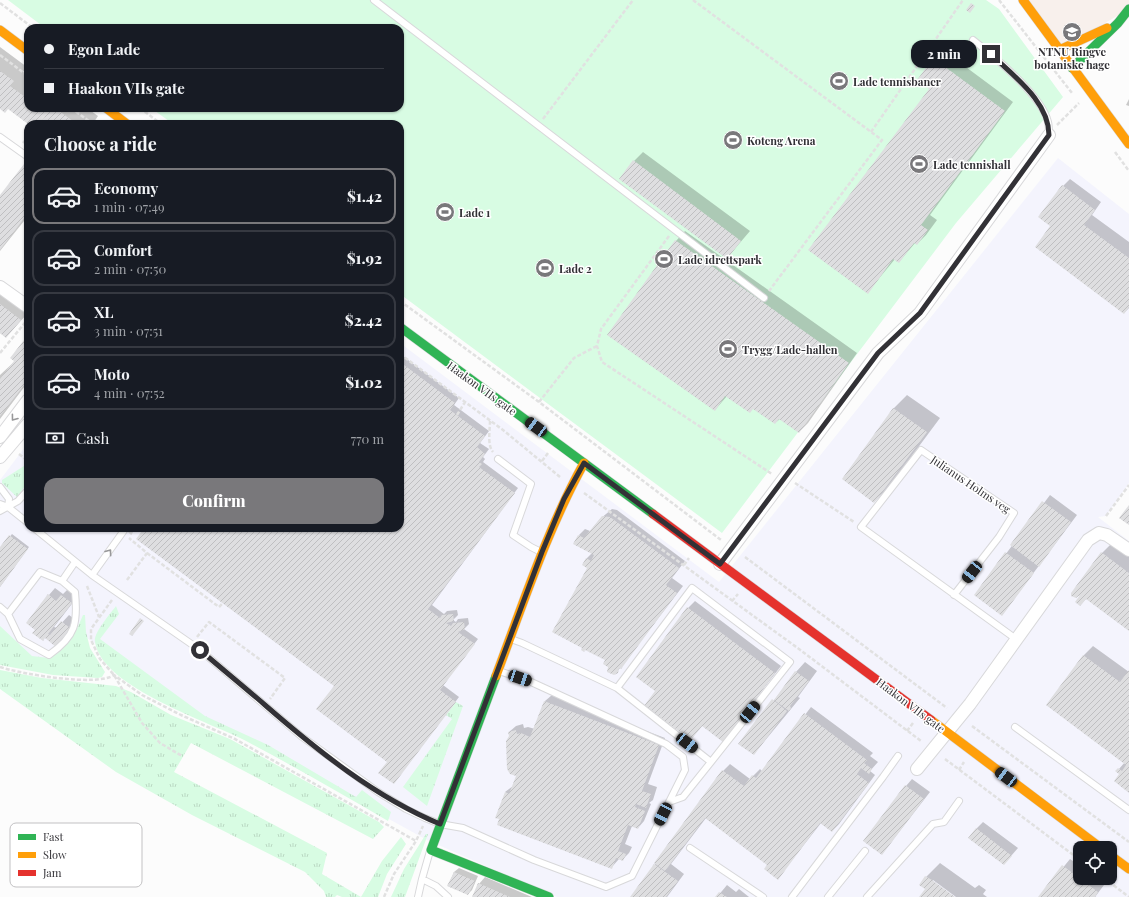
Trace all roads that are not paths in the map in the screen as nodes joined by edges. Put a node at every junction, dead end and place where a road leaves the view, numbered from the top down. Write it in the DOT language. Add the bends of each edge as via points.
graph roads {
  1 [pos="374,0"];
  2 [pos="1023,0"];
  3 [pos="1129,9"];
  4 [pos="1118,22"];
  5 [pos="0,30"];
  6 [pos="974,40"];
  7 [pos="24,48"];
  8 [pos="1060,50"];
  9 [pos="1072,68"];
  10 [pos="111,112"];
  11 [pos="122,120"];
  12 [pos="1049,135"];
  13 [pos="0,136"];
  14 [pos="1129,144"];
  15 [pos="24,154"];
  16 [pos="0,287"];
  17 [pos="764,298"];
  18 [pos="24,304"];
  19 [pos="404,330"];
  20 [pos="24,405"];
  21 [pos="24,429"];
  22 [pos="0,437"];
  23 [pos="0,457"];
  24 [pos="498,459"];
  25 [pos="584,463"];
  26 [pos="0,487"];
  27 [pos="24,493"];
  28 [pos="0,504"];
  29 [pos="8,507"];
  30 [pos="0,511"];
  31 [pos="24,520"];
  32 [pos="39,532"];
  33 [pos="123,532"];
  34 [pos="1129,550"];
  35 [pos="542,552"];
  36 [pos="75,562"];
  37 [pos="720,564"];
  38 [pos="92,575"];
  39 [pos="62,581"];
  40 [pos="954,595"];
  41 [pos="0,607"];
  42 [pos="8,614"];
  43 [pos="509,639"];
  44 [pos="1016,640"];
  45 [pos="498,671"];
  46 [pos="617,688"];
  47 [pos="1015,727"];
  48 [pos="947,732"];
  49 [pos="898,756"];
  50 [pos="711,762"];
  51 [pos="917,769"];
  52 [pos="959,801"];
  53 [pos="669,802"];
  54 [pos="1129,810"];
  55 [pos="440,824"];
  56 [pos="1092,841"];
  57 [pos="690,848"];
  58 [pos="431,850"];
  59 [pos="865,851"];
  60 [pos="1117,860"];
  61 [pos="1129,869"];
  62 [pos="422,879"];
  63 [pos="418,897"];
  64 [pos="448,897"];
  65 [pos="549,897"];
  66 [pos="763,897"];
  67 [pos="792,897"];
  68 [pos="828,897"];
  69 [pos="867,897"];
  1 -- 17 [label="lane"];
  2 -- 8 [label="main road"];
  3 -- 4 [label="main road"];
  4 -- 8 [label="main road"];
  4 -- 9 [label="main road"];
  5 -- 7 [label="main road"];
  6 -- 12 [label="lane" via="1039,104 1049,123"];
  8 -- 9 [label="main road"];
  9 -- 14 [label="main road"];
  10 -- 11 [label="main road"];
  12 -- 37 [label="street" via="920,313 878,353"];
  13 -- 15 [label="lane"];
  16 -- 18 [label="street"];
  19 -- 25 [label="main road, Haakon VIIs gate"];
  20 -- 22 [label="street, one-way"];
  21 -- 23 [label="street"];
  24 -- 35 [label="lane" via="531,484 513,535"];
  25 -- 35 [label="main road" via="571,485"];
  25 -- 37 [label="main road, Haakon VIIs gate"];
  26 -- 29 [label="lane" via="9,499"];
  27 -- 29 [label="lane"];
  28 -- 29 [label="lane"];
  29 -- 30 [label="lane"];
  29 -- 31 [label="lane"];
  32 -- 36 [label="lane"];
  38 -- 33 [label="lane, one-way"];
  34 -- 44 [label="street" via="1107,535 1094,535"];
  35 -- 43 [label="main road"];
  36 -- 38 [label="lane"];
  36 -- 39 [label="lane"];
  37 -- 48 [label="main road, Haakon VIIs gate"];
  38 -- 55 [label="lane" via="192,644 301,736 378,792 406,809"];
  39 -- 42 [label="lane" via="40,572"];
  39 -- 42 [label="lane" via="75,592 77,615 75,626 61,646 49,655 20,639"];
  40 -- 40 [label="lane, Julianus Holms veg" via="861,527 921,450 1014,513 999,537"];
  40 -- 44 [label="lane"];
  41 -- 42 [label="lane"];
  43 -- 45 [label="main road"];
  43 -- 46 [label="lane"];
  44 -- 48 [label="street"];
  45 -- 53 [label="lane" via="529,681 666,744 683,757 685,770"];
  45 -- 55 [label="main road"];
  46 -- 50 [label="lane"];
  46 -- 50 [label="lane" via="692,588 790,662"];
  47 -- 54 [label="lane"];
  48 -- 51 [label="street"];
  48 -- 56 [label="main road, Haakon VIIs gate"];
  49 -- 67 [label="lane"];
  50 -- 53 [label="lane" via="683,797"];
  52 -- 69 [label="lane" via="944,822 933,824"];
  53 -- 55 [label="lane" via="632,876 606,887 534,860 463,828"];
  55 -- 58 [label="main road"];
  57 -- 66 [label="lane"];
  58 -- 62 [label="lane"];
  58 -- 65 [label="main road"];
  59 -- 68 [label="lane"];
  60 -- 61 [label="main road"];
  62 -- 63 [label="lane"];
  62 -- 64 [label="lane" via="436,886"];
}
